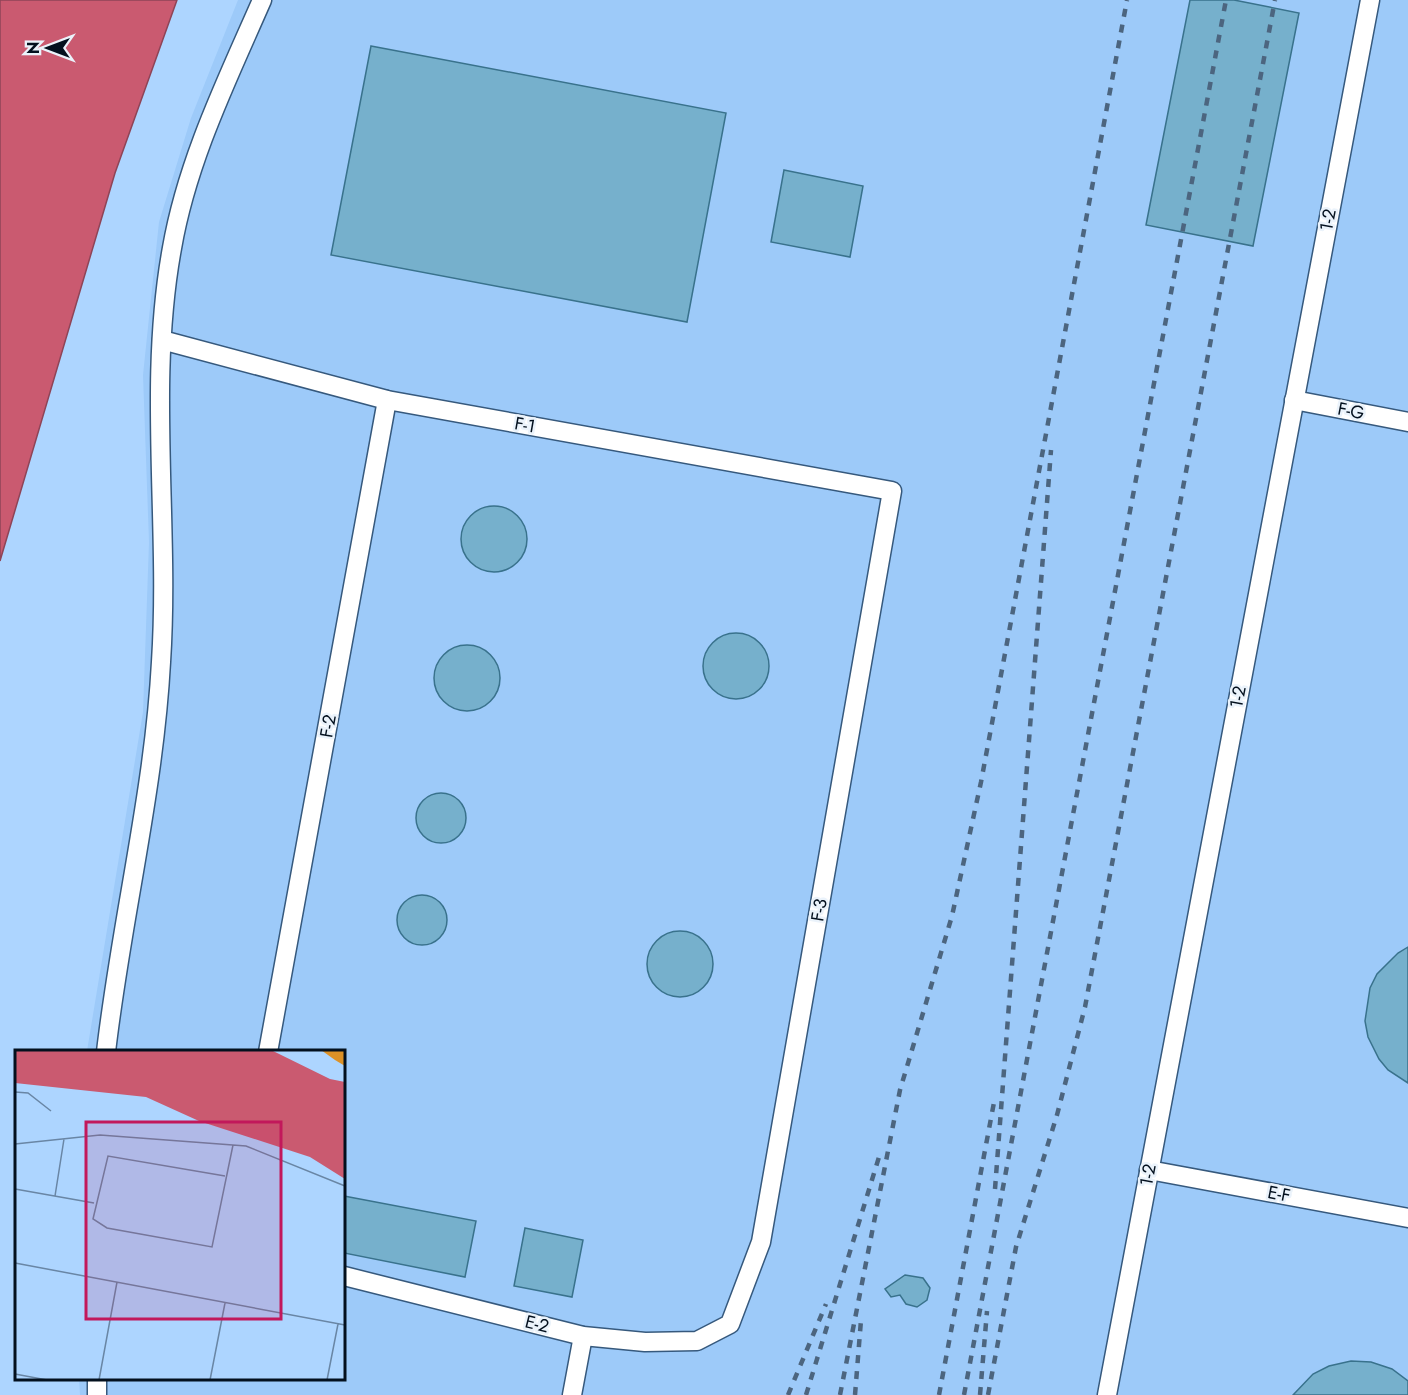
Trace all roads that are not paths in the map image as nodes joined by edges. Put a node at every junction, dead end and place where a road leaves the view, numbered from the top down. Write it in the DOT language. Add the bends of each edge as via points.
graph roads {
  1 [pos="262,0"];
  2 [pos="1370,0"];
  3 [pos="162,340"];
  4 [pos="387,400"];
  5 [pos="1294,400"];
  6 [pos="1408,423"];
  7 [pos="892,491"];
  8 [pos="106,1050"];
  9 [pos="268,1050"];
  10 [pos="1149,1170"];
  11 [pos="1408,1218"];
  12 [pos="345,1275"];
  13 [pos="730,1324"];
  14 [pos="583,1336"];
  15 [pos="572,1395"];
  16 [pos="1107,1395"];
  1 -- 3 [label="lane" via="212,114 188,183 172,248"];
  2 -- 5 [label="lane, 1-2"];
  3 -- 4 [label="lane, F-1"];
  3 -- 8 [label="lane" via="159,384 165,584 161,665 153,747"];
  4 -- 7 [label="lane, F-1"];
  4 -- 9 [label="lane, F-2"];
  5 -- 6 [label="lane, F-G"];
  5 -- 10 [label="lane, 1-2"];
  7 -- 13 [label="lane, F-3" via="761,1242"];
  10 -- 11 [label="lane, E-F"];
  10 -- 16 [label="lane, 1-2"];
  12 -- 14 [label="lane, E-2"];
  13 -- 14 [label="lane, E-2" via="698,1341 645,1342"];
  14 -- 15 [label="lane"];
}
